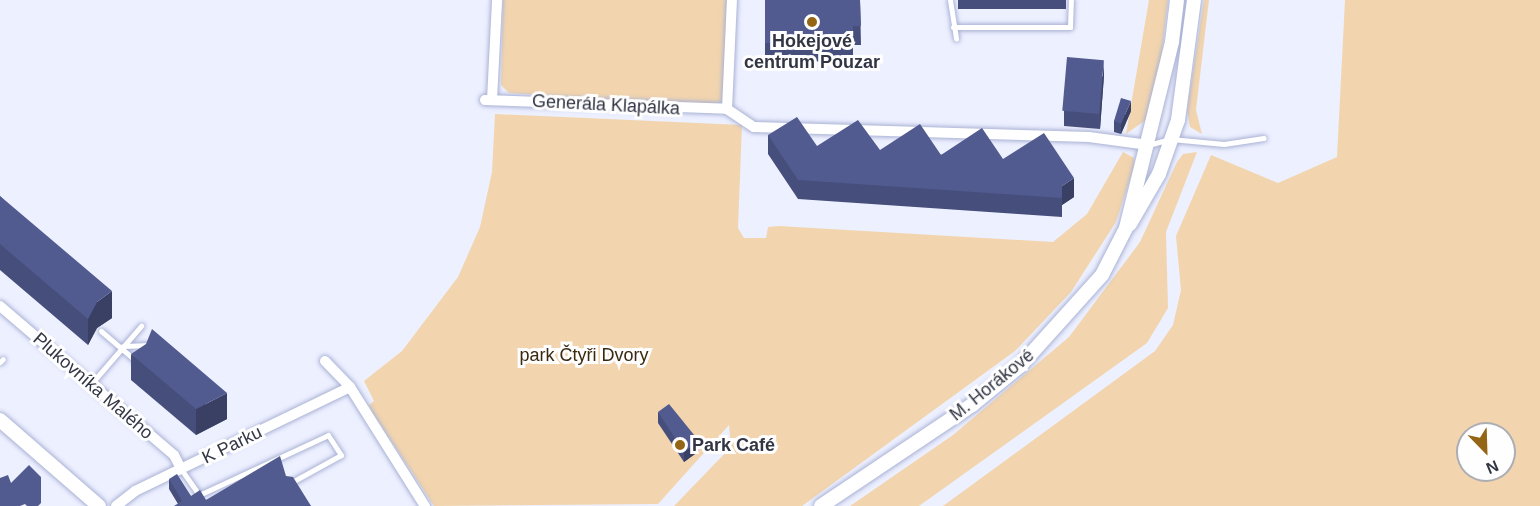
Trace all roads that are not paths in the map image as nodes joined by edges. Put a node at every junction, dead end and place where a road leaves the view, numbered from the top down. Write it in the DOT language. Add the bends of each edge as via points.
graph roads {
  1 [pos="497,0"];
  2 [pos="732,0"];
  3 [pos="950,0"];
  4 [pos="1071,0"];
  5 [pos="1177,0"];
  6 [pos="1194,0"];
  7 [pos="953,27"];
  8 [pos="956,39"];
  9 [pos="727,109"];
  10 [pos="1264,138"];
  11 [pos="1171,139"];
  12 [pos="1148,145"];
  13 [pos="1126,228"];
  14 [pos="0,306"];
  15 [pos="141,327"];
  16 [pos="101,331"];
  17 [pos="122,347"];
  18 [pos="159,348"];
  19 [pos="325,361"];
  20 [pos="142,367"];
  21 [pos="91,384"];
  22 [pos="350,387"];
  23 [pos="0,420"];
  24 [pos="181,469"];
  25 [pos="290,483"];
  26 [pos="99,506"];
  27 [pos="116,506"];
  28 [pos="425,506"];
  29 [pos="821,506"];
  1 -- 9 [label="street, Generála Klapálka" via="489,100"];
  2 -- 9 [label="street"];
  3 -- 7 [label="lane"];
  4 -- 7 [label="lane" via="1070,27"];
  5 -- 12 [label="street, M. Horákové"];
  6 -- 11 [label="street, M. Horákové" via="1190,58"];
  7 -- 8 [label="lane"];
  9 -- 12 [label="street" via="754,128 1089,137"];
  10 -- 11 [label="lane" via="1224,144"];
  11 -- 12 [label="lane"];
  11 -- 13 [label="street, M. Horákové" via="1142,209"];
  12 -- 13 [label="street, M. Horákové"];
  13 -- 29 [label="street, M. Horákové" via="1082,302 1020,366 972,405"];
  14 -- 21 [label="street, Plukovníka Malého"];
  15 -- 17 [label="lane"];
  16 -- 17 [label="lane"];
  17 -- 18 [label="lane"];
  17 -- 20 [label="lane"];
  17 -- 21 [label="lane"];
  19 -- 22 [label="street"];
  21 -- 24 [label="street, Plukovníka Malého" via="174,455"];
  22 -- 24 [label="street, K Parku"];
  22 -- 28 [label="street"];
  23 -- 26 [label="street"];
  24 -- 25 [label="lane" via="199,495 328,435 341,455"];
  24 -- 27 [label="street, K Parku"];
}
